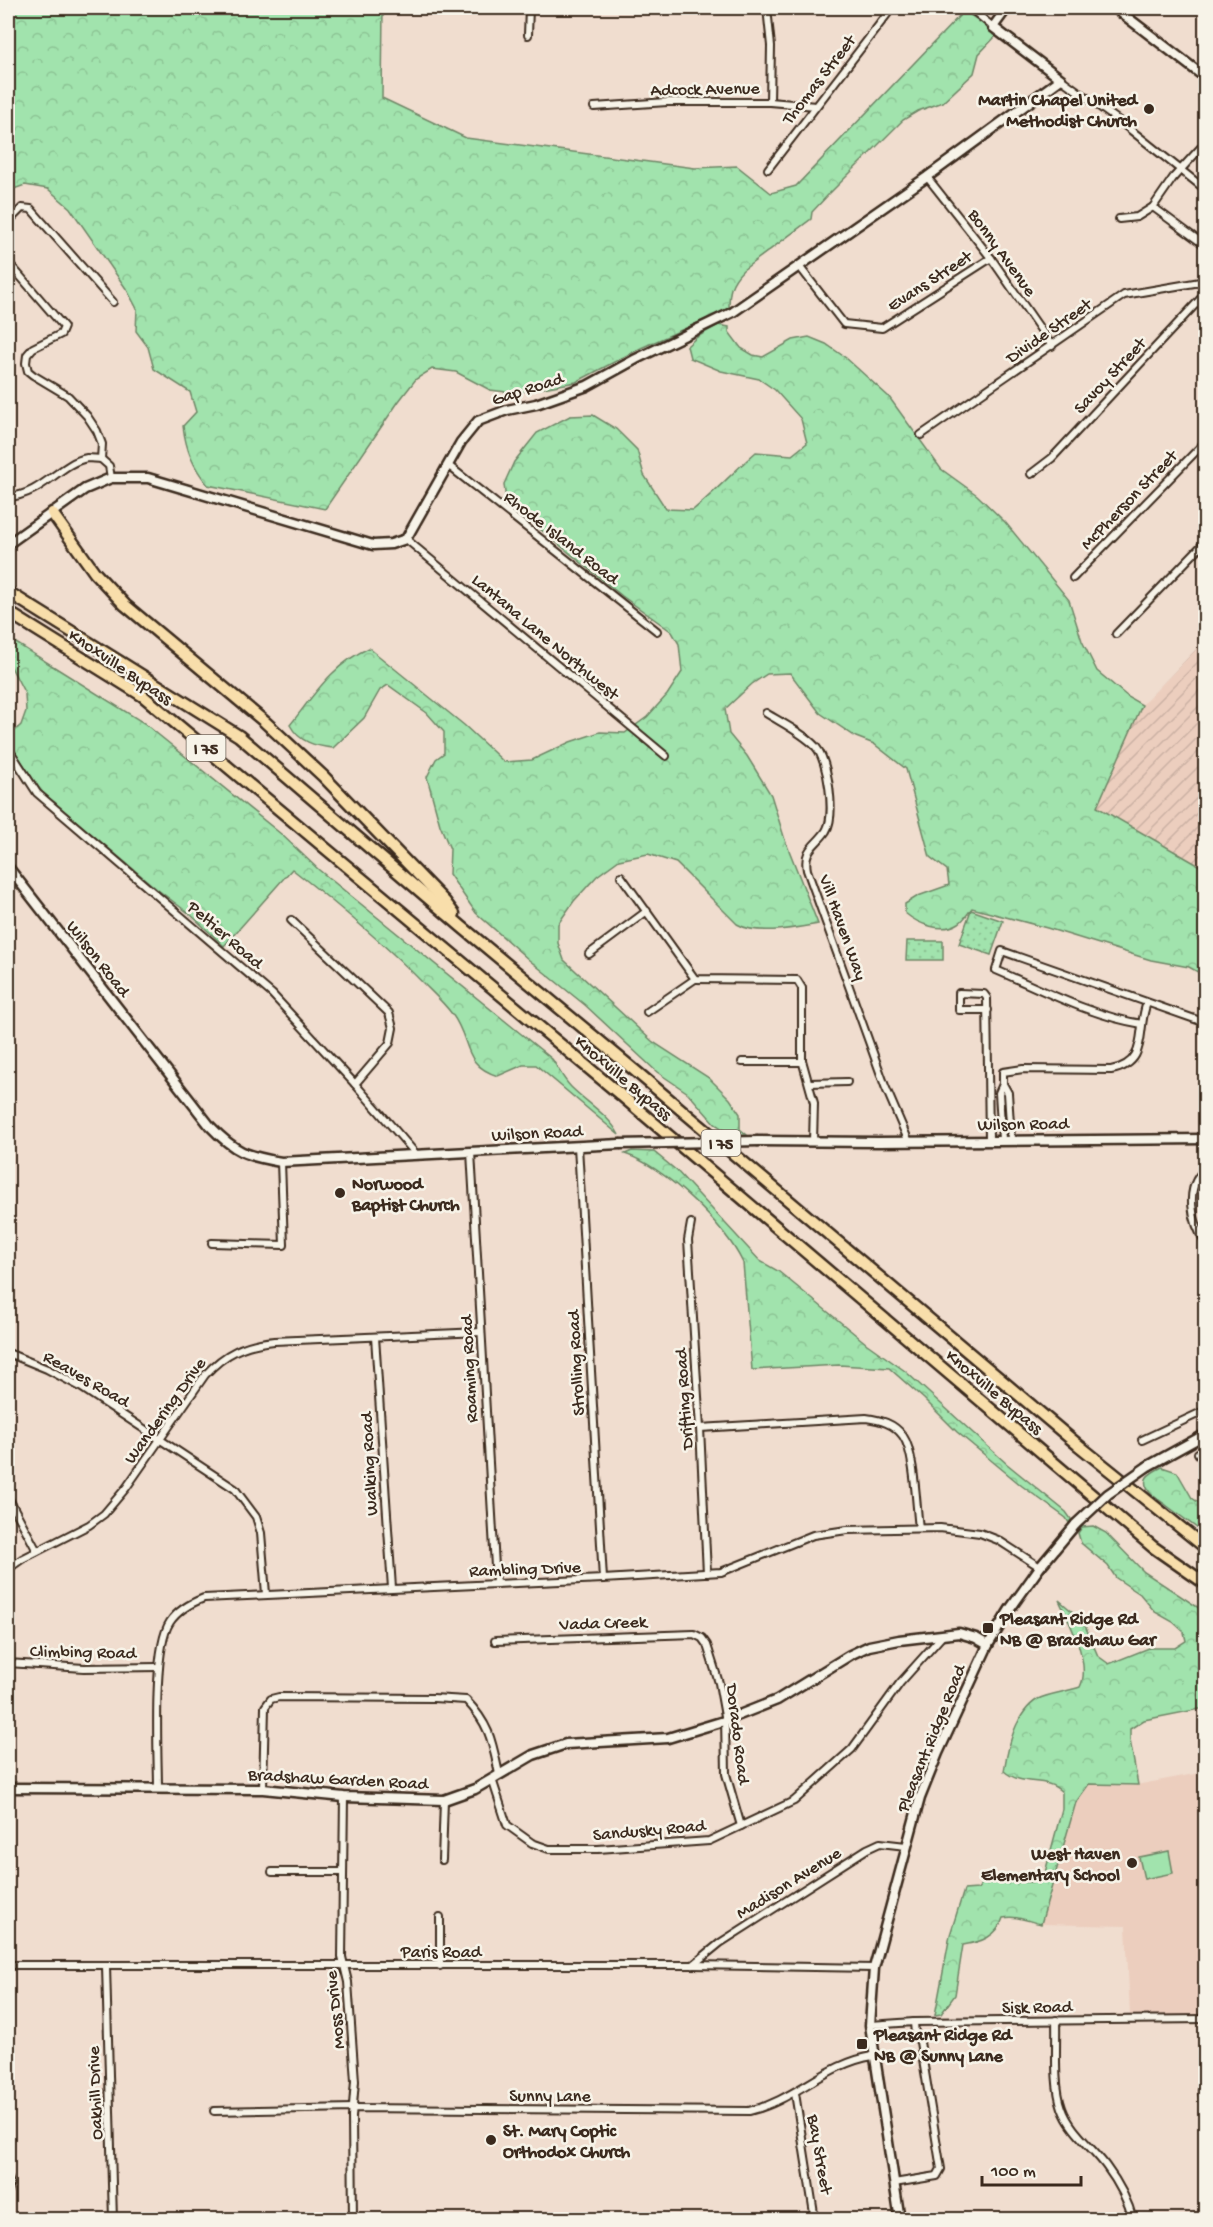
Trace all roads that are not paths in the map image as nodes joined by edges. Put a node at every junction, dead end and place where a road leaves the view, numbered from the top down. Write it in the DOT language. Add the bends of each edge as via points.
graph roads {
  1 [pos="529,8"];
  2 [pos="767,8"];
  3 [pos="892,8"];
  4 [pos="970,8"];
  5 [pos="1008,8"];
  6 [pos="1115,8"];
  7 [pos="993,27"];
  8 [pos="528,35"];
  9 [pos="1206,78"];
  10 [pos="1062,79"];
  11 [pos="770,102"];
  12 [pos="816,106"];
  13 [pos="594,107"];
  14 [pos="1206,142"];
  15 [pos="768,169"];
  16 [pos="1180,171"];
  17 [pos="927,177"];
  18 [pos="1206,190"];
  19 [pos="1153,207"];
  20 [pos="1119,219"];
  21 [pos="8,222"];
  22 [pos="1206,246"];
  23 [pos="991,258"];
  24 [pos="8,262"];
  25 [pos="799,266"];
  26 [pos="1206,281"];
  27 [pos="1206,293"];
  28 [pos="113,302"];
  29 [pos="1052,346"];
  30 [pos="921,435"];
  31 [pos="1206,441"];
  32 [pos="101,459"];
  33 [pos="449,466"];
  34 [pos="1031,474"];
  35 [pos="111,478"];
  36 [pos="8,496"];
  37 [pos="52,513"];
  38 [pos="406,539"];
  39 [pos="1206,541"];
  40 [pos="8,544"];
  41 [pos="1073,578"];
  42 [pos="8,592"];
  43 [pos="8,612"];
  44 [pos="657,631"];
  45 [pos="1116,634"];
  46 [pos="766,713"];
  47 [pos="8,748"];
  48 [pos="666,756"];
  49 [pos="8,867"];
  50 [pos="621,876"];
  51 [pos="647,911"];
  52 [pos="291,920"];
  53 [pos="462,927"];
  54 [pos="589,954"];
  55 [pos="695,979"];
  56 [pos="1147,1003"];
  57 [pos="988,1010"];
  58 [pos="647,1012"];
  59 [pos="1206,1023"];
  60 [pos="1142,1024"];
  61 [pos="742,1062"];
  62 [pos="802,1062"];
  63 [pos="847,1082"];
  64 [pos="809,1083"];
  65 [pos="356,1084"];
  66 [pos="1206,1139"];
  67 [pos="989,1140"];
  68 [pos="1007,1140"];
  69 [pos="813,1142"];
  70 [pos="909,1142"];
  71 [pos="578,1146"];
  72 [pos="471,1152"];
  73 [pos="416,1154"];
  74 [pos="281,1162"];
  75 [pos="1206,1168"];
  76 [pos="691,1223"];
  77 [pos="212,1243"];
  78 [pos="1206,1244"];
  79 [pos="481,1332"];
  80 [pos="375,1337"];
  81 [pos="8,1353"];
  82 [pos="1206,1410"];
  83 [pos="700,1428"];
  84 [pos="1206,1434"];
  85 [pos="159,1440"];
  86 [pos="1142,1440"];
  87 [pos="1198,1453"];
  88 [pos="1206,1464"];
  89 [pos="8,1497"];
  90 [pos="919,1528"];
  91 [pos="1206,1548"];
  92 [pos="37,1551"];
  93 [pos="1040,1568"];
  94 [pos="8,1569"];
  95 [pos="707,1573"];
  96 [pos="603,1579"];
  97 [pos="496,1584"];
  98 [pos="1206,1584"];
  99 [pos="392,1588"];
  100 [pos="266,1594"];
  101 [pos="944,1634"];
  102 [pos="495,1641"];
  103 [pos="988,1645"];
  104 [pos="707,1646"];
  105 [pos="8,1664"];
  106 [pos="159,1667"];
  107 [pos="724,1721"];
  108 [pos="496,1777"];
  109 [pos="8,1788"];
  110 [pos="158,1789"];
  111 [pos="263,1790"];
  112 [pos="344,1797"];
  113 [pos="444,1800"];
  114 [pos="741,1826"];
  115 [pos="906,1846"];
  116 [pos="442,1860"];
  117 [pos="272,1872"];
  118 [pos="343,1872"];
  119 [pos="440,1917"];
  120 [pos="8,1965"];
  121 [pos="346,1965"];
  122 [pos="692,1965"];
  123 [pos="106,1966"];
  124 [pos="440,1966"];
  125 [pos="874,1968"];
  126 [pos="1206,2019"];
  127 [pos="1056,2020"];
  128 [pos="914,2022"];
  129 [pos="870,2025"];
  130 [pos="873,2056"];
  131 [pos="1206,2081"];
  132 [pos="795,2093"];
  133 [pos="353,2108"];
  134 [pos="213,2111"];
  135 [pos="1206,2117"];
  136 [pos="8,2178"];
  137 [pos="894,2183"];
  138 [pos="8,2191"];
  139 [pos="113,2220"];
  140 [pos="353,2220"];
  141 [pos="815,2220"];
  142 [pos="900,2220"];
  143 [pos="1133,2220"];
  1 -- 8 [label="street"];
  2 -- 11 [label="street"];
  3 -- 12 [label="street, Thomas Street"];
  4 -- 7 [label="street"];
  5 -- 7 [label="street"];
  6 -- 9 [label="street"];
  7 -- 10 [label="street"];
  10 -- 16 [label="street"];
  10 -- 17 [label="street, Gap Road"];
  11 -- 12 [label="street, Adcock Avenue"];
  11 -- 13 [label="street, Adcock Avenue"];
  12 -- 15 [label="street, Thomas Street"];
  14 -- 16 [label="street"];
  16 -- 18 [label="street"];
  16 -- 19 [label="street"];
  17 -- 23 [label="street, Bonny Avenue"];
  17 -- 25 [label="street, Gap Road"];
  19 -- 20 [label="street" via="1137,217"];
  19 -- 22 [label="street"];
  21 -- 28 [label="street" via="22,208 32,209"];
  23 -- 25 [label="street, Evans Street" via="882,328 844,324"];
  23 -- 29 [label="street, Bonny Avenue"];
  24 -- 32 [label="street" via="64,327 61,334 27,355 28,371 68,396 87,416 102,444"];
  25 -- 33 [label="street, Gap Road" via="733,312 587,386 478,422 461,442"];
  26 -- 29 [label="street, Divide Street" via="1124,296"];
  27 -- 34 [label="street, Savoy Street" via="1052,458"];
  29 -- 30 [label="street, Divide Street"];
  31 -- 41 [label="street, McPherson Street"];
  32 -- 35 [label="street" via="109,466"];
  32 -- 36 [label="street" via="76,462 36,488 19,496"];
  33 -- 38 [label="street, Gap Road"];
  33 -- 44 [label="street, Rhode Island Road"];
  35 -- 37 [label="street" via="85,489"];
  35 -- 38 [label="street" via="148,478 373,545"];
  37 -- 40 [label="street"];
  37 -- 53 [label="highway" via="95,573 125,605 323,776 445,902"];
  38 -- 48 [label="street, Lantana Lane Northwest"];
  39 -- 45 [label="street"];
  42 -- 53 [label="highway, Knoxville Bypass / I 75" via="239,736"];
  43 -- 98 [label="highway, Knoxville Bypass / I 75" via="143,696 1144,1539"];
  46 -- 70 [label="street, Vill Haven Way" via="812,744 822,756 832,816 824,833 808,851 807,870"];
  47 -- 65 [label="street, Peltier Road" via="37,793 272,994"];
  49 -- 74 [label="street, Wilson Road" via="210,1126 229,1146 253,1157"];
  50 -- 51 [label="street"];
  51 -- 54 [label="street"];
  51 -- 55 [label="street"];
  52 -- 65 [label="street" via="389,1013 393,1028 390,1043"];
  53 -- 91 [label="highway, Knoxville Bypass / I 75" via="1085,1452"];
  55 -- 58 [label="street"];
  55 -- 62 [label="street" via="797,980 802,988"];
  56 -- 59 [label="street"];
  56 -- 60 [label="street"];
  56 -- 60 [label="street" via="1002,951 996,970 1072,1003"];
  57 -- 57 [label="street" via="984,994 959,993 959,1010"];
  57 -- 67 [label="street"];
  60 -- 68 [label="street" via="1137,1053 1121,1068 1003,1072 1008,1093"];
  61 -- 62 [label="street"];
  62 -- 64 [label="street"];
  63 -- 64 [label="street"];
  64 -- 69 [label="street" via="814,1103"];
  65 -- 73 [label="street, Peltier Road"];
  66 -- 68 [label="street, Wilson Road"];
  67 -- 68 [label="street, Wilson Road"];
  67 -- 70 [label="street, Wilson Road"];
  69 -- 70 [label="street, Wilson Road"];
  69 -- 71 [label="street, Wilson Road, bridge"];
  71 -- 72 [label="street, Wilson Road"];
  71 -- 96 [label="street, Strolling Road"];
  72 -- 73 [label="street, Wilson Road"];
  72 -- 79 [label="street, Roaming Road"];
  73 -- 74 [label="street, Wilson Road"];
  74 -- 77 [label="street" via="284,1245"];
  75 -- 78 [label="street" via="1198,1176 1191,1198 1192,1212"];
  76 -- 83 [label="street, Drifting Road" via="688,1240"];
  79 -- 80 [label="street, Wandering Drive"];
  79 -- 97 [label="street, Roaming Road"];
  80 -- 85 [label="street, Wandering Drive" via="267,1342 237,1349 205,1375"];
  80 -- 99 [label="street, Walking Road"];
  81 -- 85 [label="street, Reaves Road" via="79,1386"];
  82 -- 86 [label="street"];
  83 -- 90 [label="street" via="866,1418 892,1425 909,1449"];
  83 -- 95 [label="street, Drifting Road"];
  84 -- 93 [label="street, Pleasant Ridge Road, bridge" via="1108,1494 1076,1524"];
  85 -- 92 [label="street, Wandering Drive" via="104,1514"];
  85 -- 100 [label="street, Reaves Road" via="235,1489 247,1503 261,1533"];
  87 -- 88 [label="street"];
  89 -- 92 [label="street"];
  90 -- 93 [label="street, Rambling Drive" via="980,1533 998,1540"];
  90 -- 95 [label="street, Rambling Drive" via="827,1532 721,1572"];
  92 -- 94 [label="street, Wandering Drive"];
  93 -- 103 [label="street, Pleasant Ridge Road"];
  95 -- 96 [label="street, Rambling Drive"];
  96 -- 97 [label="street, Rambling Drive"];
  97 -- 99 [label="street, Rambling Drive"];
  99 -- 100 [label="street, Rambling Drive"];
  100 -- 106 [label="street, Rambling Drive" via="204,1598 185,1607 165,1632"];
  101 -- 103 [label="street, Bradshaw Garden Road" via="959,1633"];
  101 -- 107 [label="street, Bradshaw Garden Road" via="869,1646 777,1700"];
  101 -- 114 [label="street, Sandusky Road" via="900,1683 852,1749 794,1801"];
  102 -- 104 [label="street, Vada Creek" via="694,1634"];
  103 -- 115 [label="street, Pleasant Ridge Road" via="938,1753"];
  104 -- 107 [label="street, Dorado Road"];
  105 -- 106 [label="street, Climbing Road"];
  106 -- 110 [label="street, Rambling Drive"];
  107 -- 108 [label="street, Bradshaw Garden Road" via="668,1738 552,1747"];
  107 -- 114 [label="street, Dorado Road" via="726,1774"];
  108 -- 111 [label="street, Sandusky Road" via="490,1735 480,1715 466,1700 279,1697 267,1702 264,1715"];
  108 -- 113 [label="street, Bradshaw Garden Road"];
  108 -- 114 [label="street, Sandusky Road" via="507,1825 532,1843 549,1849 709,1841"];
  109 -- 110 [label="street, Bradshaw Garden Road"];
  110 -- 111 [label="street, Bradshaw Garden Road"];
  111 -- 112 [label="street, Bradshaw Garden Road"];
  112 -- 113 [label="street, Bradshaw Garden Road"];
  112 -- 118 [label="street, Moss Drive"];
  113 -- 116 [label="street"];
  115 -- 122 [label="street, Madison Avenue" via="880,1844 867,1849"];
  115 -- 125 [label="street, Pleasant Ridge Road"];
  117 -- 118 [label="street"];
  118 -- 121 [label="street, Moss Drive" via="342,1957"];
  119 -- 124 [label="street"];
  120 -- 123 [label="street, Paris Road"];
  121 -- 123 [label="street, Paris Road"];
  121 -- 124 [label="street, Paris Road"];
  121 -- 133 [label="street, Moss Drive" via="352,2019"];
  122 -- 124 [label="street, Paris Road"];
  122 -- 125 [label="street, Paris Road"];
  123 -- 139 [label="street, Oakhill Drive"];
  125 -- 129 [label="street, Pleasant Ridge Road"];
  126 -- 127 [label="street, Sisk Road"];
  127 -- 128 [label="street, Sisk Road"];
  127 -- 143 [label="street" via="1062,2108 1121,2189"];
  128 -- 129 [label="street, Sisk Road"];
  128 -- 137 [label="street" via="941,2169 937,2176"];
  129 -- 130 [label="street, Pleasant Ridge Road"];
  130 -- 132 [label="street, Sunny Lane" via="849,2061"];
  130 -- 137 [label="street, Pleasant Ridge Road"];
  131 -- 135 [label="street" via="1202,2091"];
  132 -- 133 [label="street, Sunny Lane" via="749,2110"];
  132 -- 141 [label="street, Bay Street"];
  133 -- 134 [label="street, Sunny Lane"];
  133 -- 140 [label="street, Moss Drive"];
  136 -- 138 [label="street"];
  137 -- 142 [label="street, Pleasant Ridge Road"];
}
